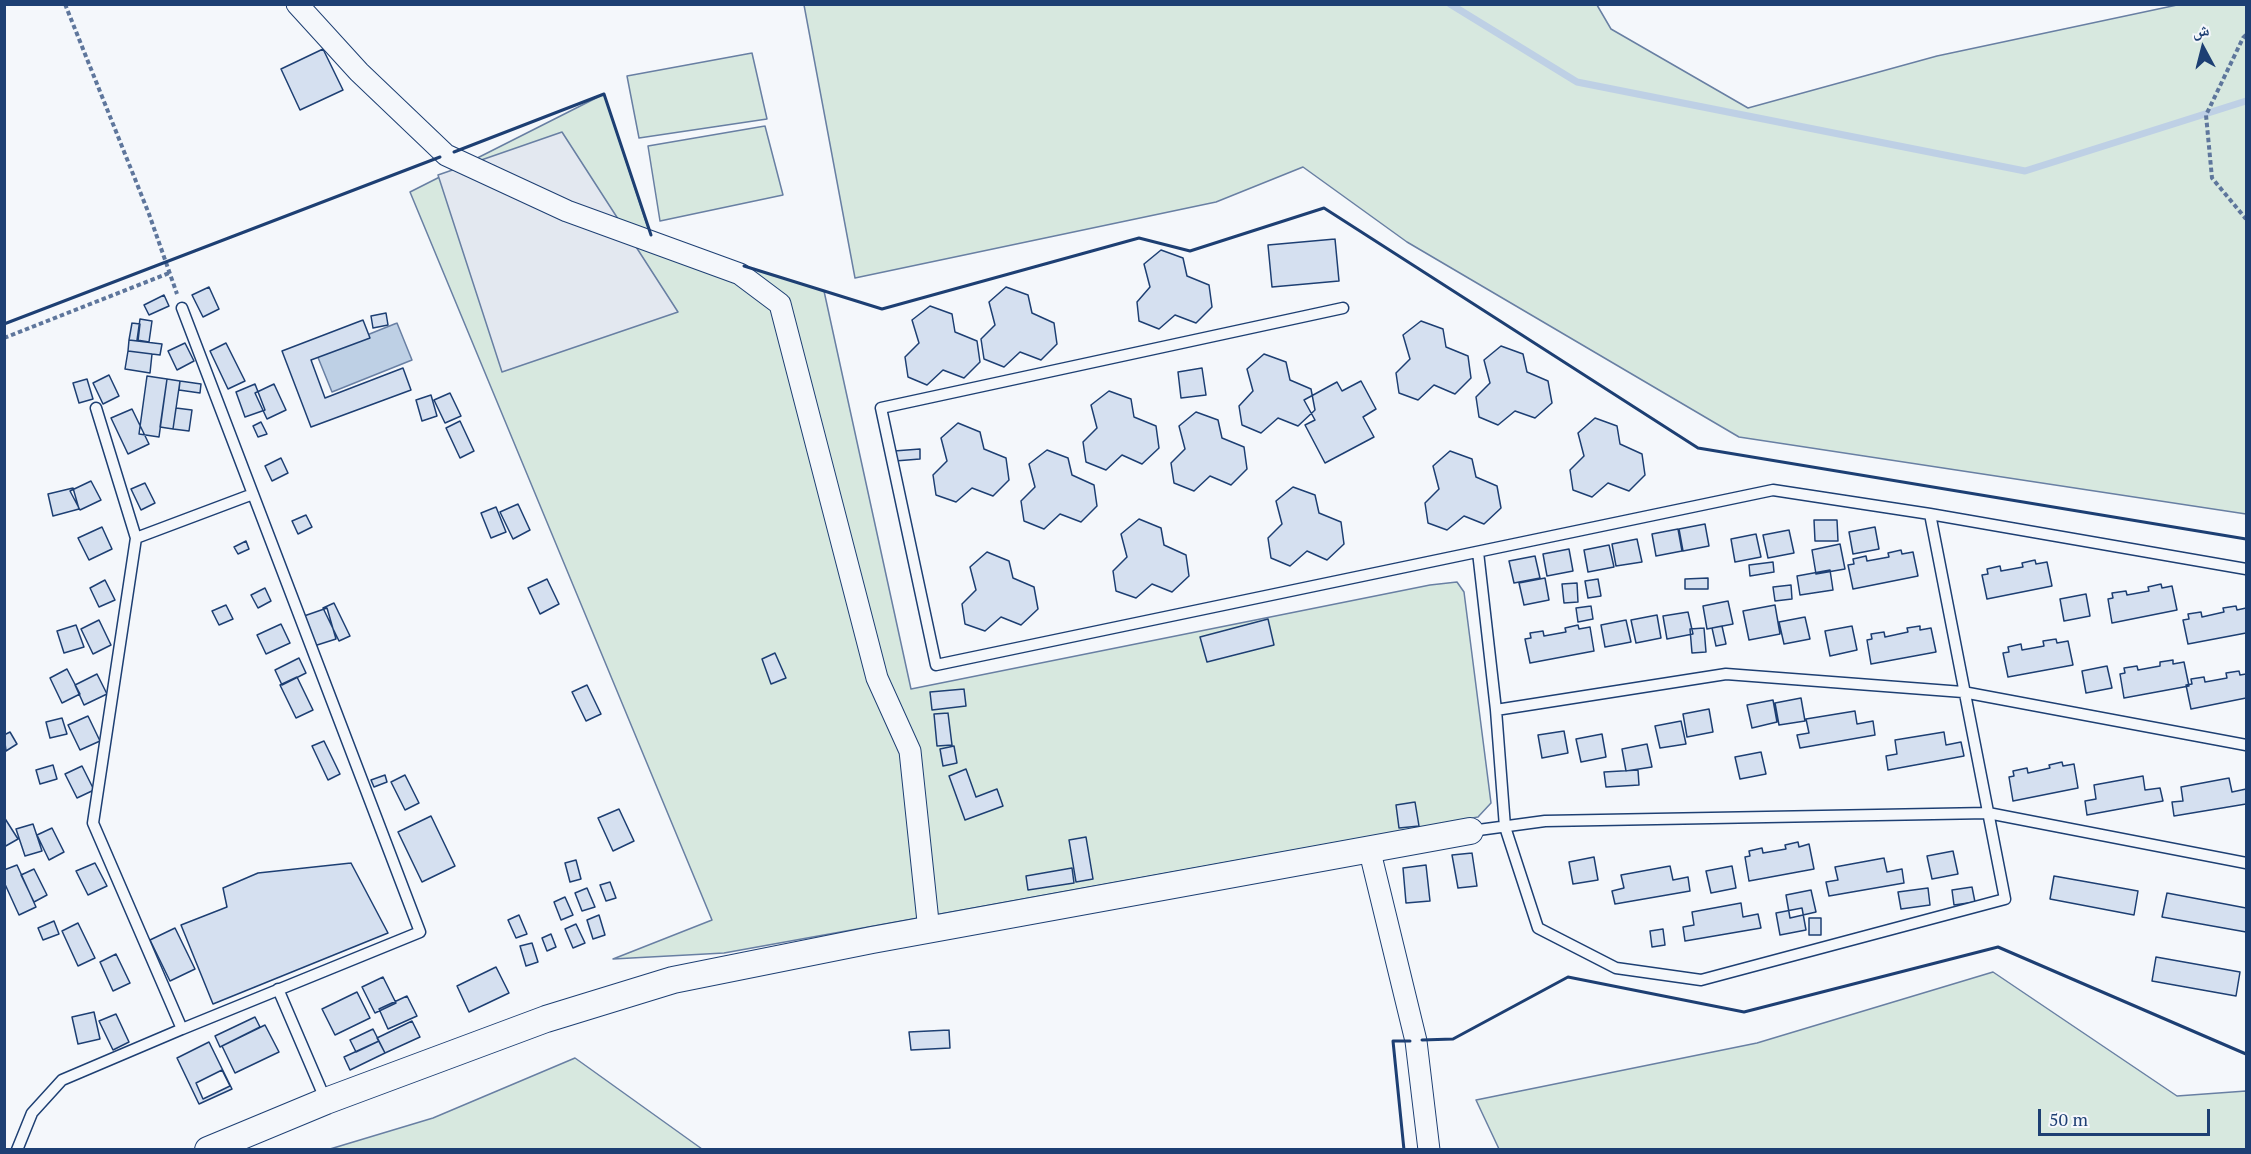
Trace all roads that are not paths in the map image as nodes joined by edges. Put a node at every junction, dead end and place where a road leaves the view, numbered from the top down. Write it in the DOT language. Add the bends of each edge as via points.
graph roads {
  1 [pos="297,4"];
  2 [pos="182,308"];
  3 [pos="1343,308"];
  4 [pos="96,408"];
  5 [pos="253,494"];
  6 [pos="1930,514"];
  7 [pos="136,538"];
  8 [pos="1478,552"];
  9 [pos="2247,569"];
  10 [pos="1963,692"];
  11 [pos="1496,711"];
  12 [pos="2247,745"];
  13 [pos="1988,813"];
  14 [pos="1505,827"];
  15 [pos="1470,831"];
  16 [pos="1370,848"];
  17 [pos="2247,863"];
  18 [pos="929,931"];
  19 [pos="278,990"];
  20 [pos="182,1029"];
  21 [pos="326,1101"];
  22 [pos="17,1149"];
  23 [pos="208,1149"];
  24 [pos="1429,1149"];
  1 -- 18 [label="street" via="359,72 446,155 567,211 740,274 780,304 877,678 910,751"];
  2 -- 5 [label="lane"];
  3 -- 8 [label="lane" via="881,408 936,665"];
  4 -- 7 [label="lane"];
  5 -- 7 [label="lane"];
  5 -- 19 [label="lane" via="420,932"];
  6 -- 8 [label="lane" via="1773,490"];
  6 -- 9 [label="lane"];
  6 -- 10 [label="lane"];
  7 -- 20 [label="lane" via="93,823"];
  8 -- 11 [label="lane"];
  10 -- 11 [label="lane" via="1726,674"];
  10 -- 12 [label="lane"];
  10 -- 13 [label="lane"];
  11 -- 14 [label="lane"];
  13 -- 14 [label="lane" via="1545,821"];
  13 -- 14 [label="lane" via="2005,899 1701,980 1616,968 1538,928"];
  13 -- 17 [label="lane"];
  14 -- 15 [label="lane"];
  15 -- 16 [label="street"];
  16 -- 18 [label="street"];
  16 -- 24 [label="street" via="1416,1041"];
  18 -- 21 [label="street" via="673,980 546,1019"];
  19 -- 20 [label="lane"];
  19 -- 21 [label="lane"];
  20 -- 22 [label="lane" via="62,1080 32,1113"];
  21 -- 23 [label="street"];
}
